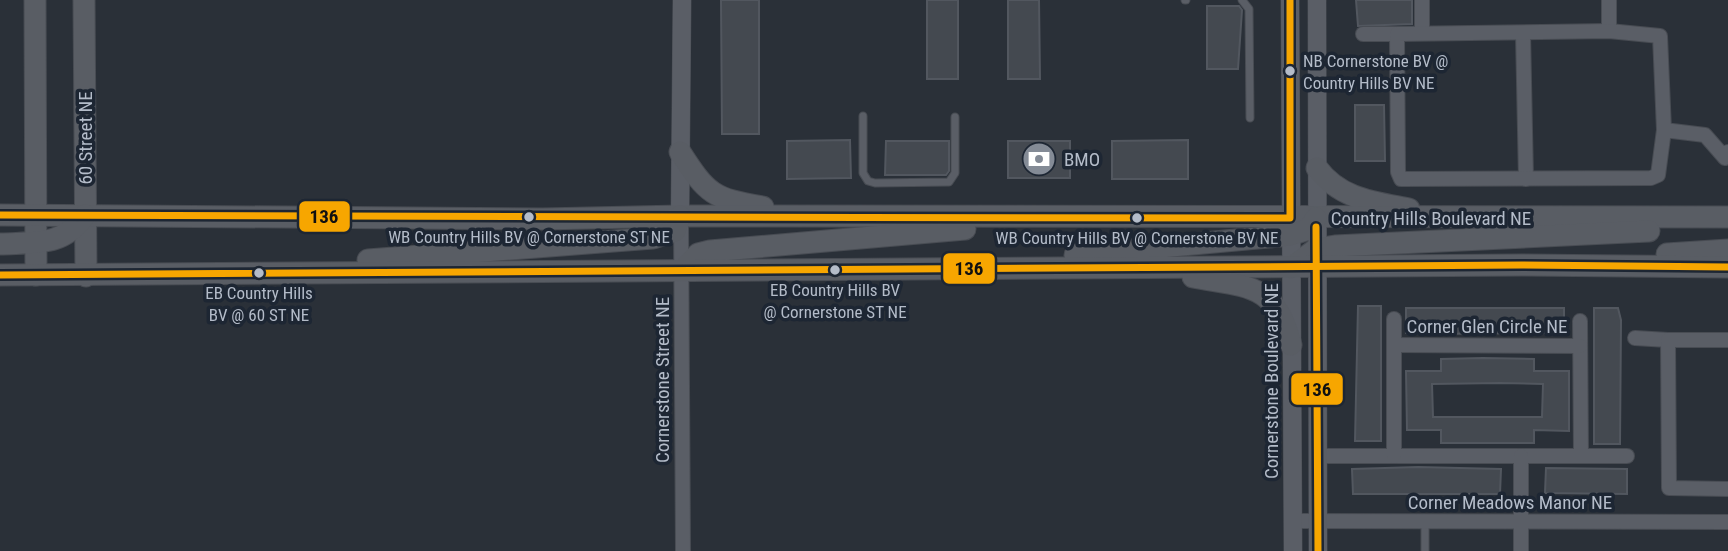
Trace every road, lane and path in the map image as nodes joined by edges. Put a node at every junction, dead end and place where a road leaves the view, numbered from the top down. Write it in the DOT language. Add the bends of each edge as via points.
graph roads {
  1 [pos="35,0"];
  2 [pos="84,0"];
  3 [pos="682,0"];
  4 [pos="1242,0"];
  5 [pos="1290,0"];
  6 [pos="1317,0"];
  7 [pos="1422,0"];
  8 [pos="1609,0"];
  9 [pos="1609,31"];
  10 [pos="1423,33"];
  11 [pos="1523,33"];
  12 [pos="1363,34"];
  13 [pos="1397,34"];
  14 [pos="863,116"];
  15 [pos="955,117"];
  16 [pos="1250,118"];
  17 [pos="1664,130"];
  18 [pos="680,152"];
  19 [pos="1727,157"];
  20 [pos="1317,168"];
  21 [pos="1526,179"];
  22 [pos="0,215"];
  23 [pos="35,215"];
  24 [pos="85,215"];
  25 [pos="680,216"];
  26 [pos="835,217"];
  27 [pos="1051,218"];
  28 [pos="1316,218"];
  29 [pos="1728,218"];
  30 [pos="1463,219"];
  31 [pos="1728,223"];
  32 [pos="1290,227"];
  33 [pos="36,242"];
  34 [pos="0,244"];
  35 [pos="1728,250"];
  36 [pos="1315,258"];
  37 [pos="1522,265"];
  38 [pos="1139,267"];
  39 [pos="1728,267"];
  40 [pos="941,268"];
  41 [pos="1291,268"];
  42 [pos="683,271"];
  43 [pos="251,274"];
  44 [pos="0,275"];
  45 [pos="36,275"];
  46 [pos="86,276"];
  47 [pos="1394,319"];
  48 [pos="1580,321"];
  49 [pos="1635,338"];
  50 [pos="1668,340"];
  51 [pos="1728,341"];
  52 [pos="1291,345"];
  53 [pos="1394,345"];
  54 [pos="1580,346"];
  55 [pos="1318,456"];
  56 [pos="1394,456"];
  57 [pos="1521,456"];
  58 [pos="1581,456"];
  59 [pos="1627,456"];
  60 [pos="1728,489"];
  61 [pos="1318,521"];
  62 [pos="1425,521"];
  63 [pos="1521,521"];
  64 [pos="1293,522"];
  65 [pos="1728,522"];
  66 [pos="683,551"];
  67 [pos="1293,551"];
  68 [pos="1318,551"];
  69 [pos="1425,551"];
  70 [pos="1521,551"];
  1 -- 23 [label="main road"];
  2 -- 24 [label="main road, 60 Street NE"];
  3 -- 18 [label="street, Cornerstone Street NE"];
  4 -- 16 [label="lane" via="1249,9"];
  5 -- 32 [label="street, Cornerstone Boulevard NE"];
  6 -- 20 [label="street"];
  7 -- 10 [label="street"];
  8 -- 9 [label="street"];
  9 -- 11 [label="street"];
  9 -- 17 [label="street" via="1660,36"];
  10 -- 11 [label="street"];
  10 -- 13 [label="street"];
  11 -- 21 [label="street"];
  12 -- 13 [label="street"];
  13 -- 21 [label="street" via="1401,179"];
  14 -- 15 [label="lane" via="863,173 867,181 875,183 949,182 955,173"];
  17 -- 19 [label="street" via="1705,135"];
  17 -- 21 [label="street" via="1658,175 1651,178"];
  18 -- 25 [label="street, Cornerstone Street NE"];
  18 -- 26 [label="main road" via="697,178 718,197"];
  20 -- 28 [label="street"];
  20 -- 30 [label="main road" via="1329,183 1351,196"];
  22 -- 23 [label="main road"];
  23 -- 24 [label="main road"];
  23 -- 33 [label="main road"];
  24 -- 25 [label="main road"];
  24 -- 33 [label="main road" via="73,232"];
  24 -- 46 [label="main road, 60 Street NE"];
  25 -- 26 [label="main road"];
  25 -- 42 [label="street, Cornerstone Street NE"];
  25 -- 43 [label="main road" via="675,232 653,238"];
  26 -- 27 [label="main road"];
  27 -- 32 [label="main road"];
  27 -- 42 [label="main road" via="998,227 710,251 698,254"];
  28 -- 30 [label="main road, Country Hills Boulevard NE"];
  28 -- 32 [label="main road" via="1309,229"];
  28 -- 36 [label="street"];
  29 -- 30 [label="main road, Country Hills Boulevard NE"];
  31 -- 36 [label="main road"];
  32 -- 40 [label="main road"];
  32 -- 41 [label="street, Cornerstone Boulevard NE"];
  33 -- 34 [label="main road"];
  33 -- 45 [label="main road"];
  35 -- 37 [label="main road"];
  36 -- 37 [label="main road"];
  36 -- 41 [label="main road"];
  36 -- 55 [label="street"];
  37 -- 39 [label="main road"];
  38 -- 40 [label="main road"];
  38 -- 41 [label="main road"];
  38 -- 52 [label="main road" via="1237,285 1266,296 1279,308"];
  40 -- 42 [label="main road"];
  41 -- 52 [label="street, Cornerstone Boulevard NE"];
  42 -- 43 [label="main road"];
  42 -- 66 [label="street, Cornerstone Street NE"];
  43 -- 46 [label="main road"];
  44 -- 45 [label="main road"];
  45 -- 46 [label="main road"];
  47 -- 53 [label="street, Corner Glen Circle NE"];
  48 -- 54 [label="street, Corner Glen Circle NE"];
  49 -- 50 [label="street"];
  50 -- 51 [label="street"];
  50 -- 60 [label="street" via="1669,488"];
  52 -- 64 [label="street, Cornerstone Boulevard NE"];
  53 -- 54 [label="street, Corner Glen Circle NE"];
  53 -- 56 [label="street, Corner Glen Circle NE"];
  54 -- 58 [label="street, Corner Glen Circle NE"];
  55 -- 56 [label="street"];
  55 -- 61 [label="street"];
  56 -- 57 [label="street"];
  57 -- 58 [label="street"];
  57 -- 63 [label="street"];
  58 -- 59 [label="street"];
  61 -- 62 [label="street, Corner Meadows Manor NE"];
  61 -- 64 [label="street, Corner Meadows Manor NE"];
  61 -- 68 [label="street"];
  62 -- 63 [label="street, Corner Meadows Manor NE"];
  62 -- 69 [label="lane"];
  63 -- 65 [label="street, Corner Meadows Manor NE"];
  63 -- 70 [label="street"];
  64 -- 67 [label="street, Cornerstone Boulevard NE"];
}
